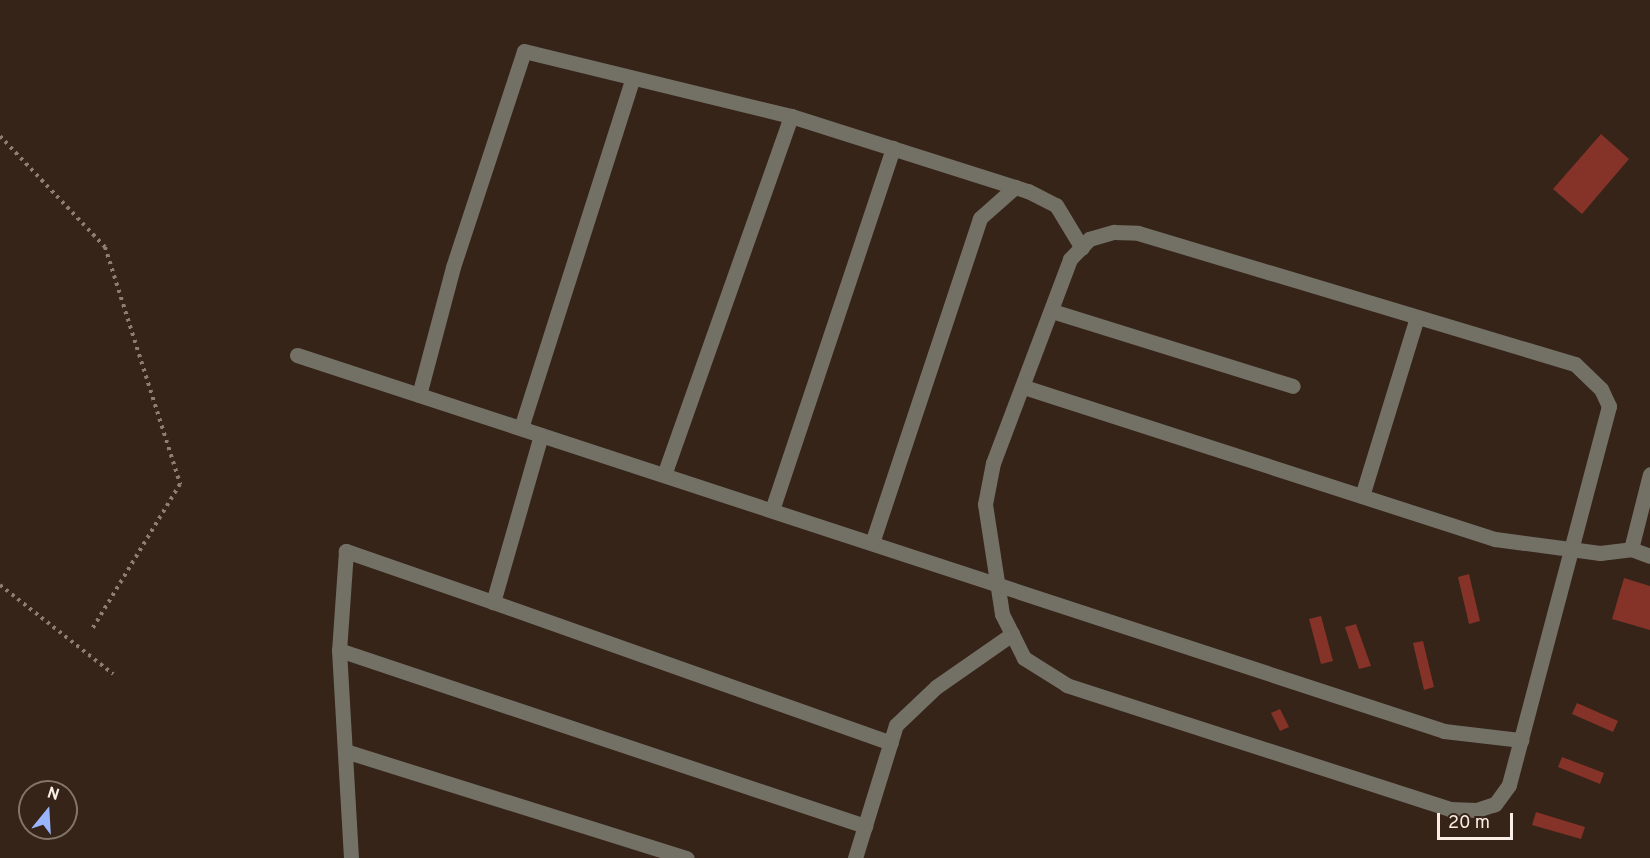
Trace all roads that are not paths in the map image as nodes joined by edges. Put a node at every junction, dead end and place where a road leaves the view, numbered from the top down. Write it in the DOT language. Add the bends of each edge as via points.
graph roads {
  1 [pos="632,80"];
  2 [pos="791,116"];
  3 [pos="893,147"];
  4 [pos="1016,187"];
  5 [pos="1082,248"];
  6 [pos="1052,311"];
  7 [pos="1417,317"];
  8 [pos="297,355"];
  9 [pos="1293,386"];
  10 [pos="1024,387"];
  11 [pos="419,395"];
  12 [pos="521,428"];
  13 [pos="541,435"];
  14 [pos="1650,474"];
  15 [pos="664,475"];
  16 [pos="1362,496"];
  17 [pos="771,510"];
  18 [pos="872,543"];
  19 [pos="1572,549"];
  20 [pos="1631,549"];
  21 [pos="1650,556"];
  22 [pos="998,585"];
  23 [pos="493,602"];
  24 [pos="1012,634"];
  25 [pos="339,650"];
  26 [pos="1521,740"];
  27 [pos="891,742"];
  28 [pos="345,751"];
  29 [pos="865,826"];
  30 [pos="351,858"];
  31 [pos="687,858"];
  32 [pos="855,858"];
  1 -- 2 [label="street"];
  1 -- 11 [label="street" via="524,51 453,267"];
  1 -- 12 [label="street"];
  2 -- 3 [label="street"];
  2 -- 15 [label="street"];
  3 -- 4 [label="street"];
  3 -- 17 [label="street"];
  4 -- 5 [label="street" via="1056,205"];
  4 -- 18 [label="street" via="980,218"];
  5 -- 6 [label="street" via="1070,259"];
  5 -- 7 [label="street" via="1089,239 1114,232 1138,233"];
  6 -- 9 [label="street"];
  6 -- 10 [label="street"];
  7 -- 16 [label="street"];
  7 -- 19 [label="street" via="1575,364 1601,388 1609,406"];
  8 -- 11 [label="street"];
  10 -- 16 [label="street"];
  10 -- 22 [label="street" via="993,463 985,504"];
  11 -- 12 [label="street"];
  12 -- 13 [label="street"];
  13 -- 15 [label="street"];
  13 -- 23 [label="street"];
  14 -- 20 [label="street"];
  15 -- 17 [label="street"];
  16 -- 19 [label="street" via="1495,539"];
  17 -- 18 [label="street"];
  18 -- 22 [label="street"];
  19 -- 20 [label="street" via="1600,553"];
  19 -- 26 [label="street"];
  20 -- 21 [label="street"];
  22 -- 24 [label="street" via="1002,614"];
  22 -- 26 [label="street" via="1444,731"];
  23 -- 25 [label="street" via="346,551"];
  23 -- 27 [label="street"];
  24 -- 26 [label="street" via="1024,658 1067,686 1450,809 1476,810 1495,804 1509,785"];
  24 -- 27 [label="street" via="936,687 896,725"];
  25 -- 28 [label="street"];
  25 -- 29 [label="street"];
  27 -- 29 [label="street"];
  28 -- 30 [label="street"];
  28 -- 31 [label="street"];
  29 -- 32 [label="street"];
}
